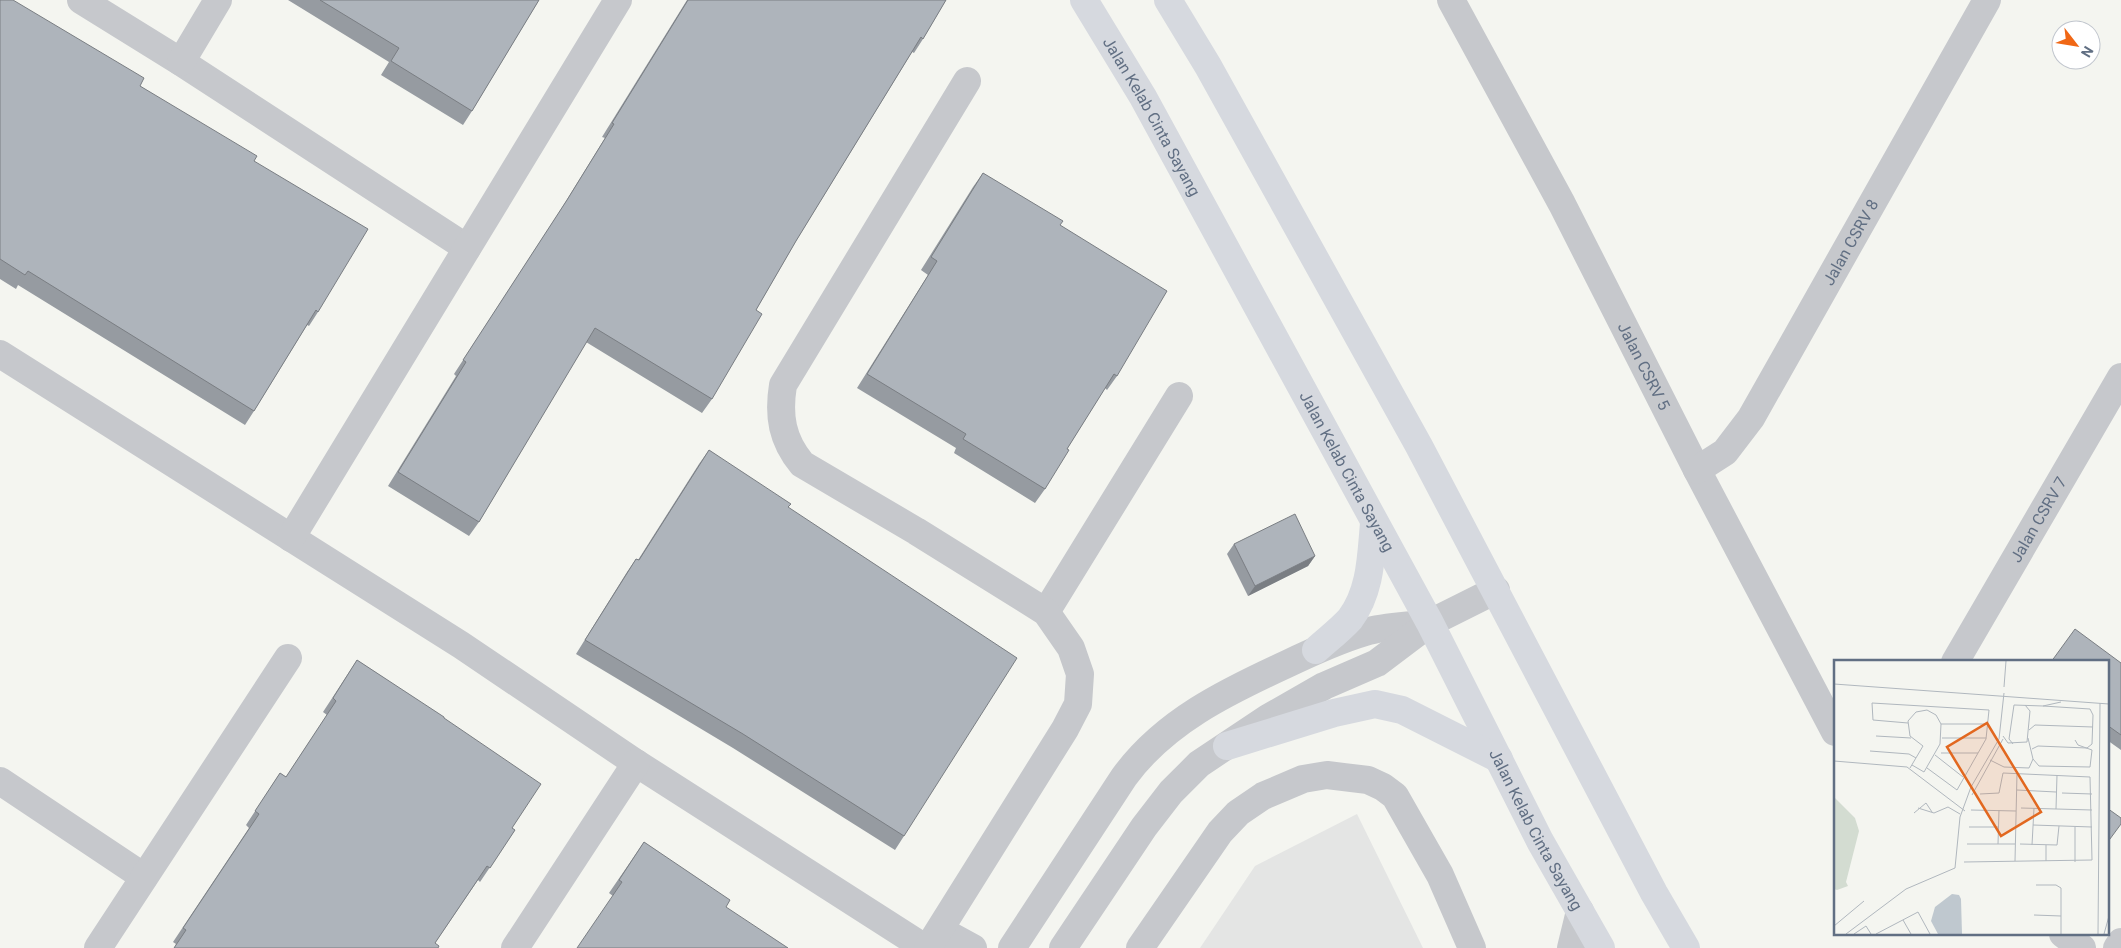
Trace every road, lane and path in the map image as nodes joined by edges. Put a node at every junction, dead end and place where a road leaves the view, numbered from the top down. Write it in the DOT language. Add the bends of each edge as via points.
graph roads {
  1 [pos="81,0"];
  2 [pos="218,0"];
  3 [pos="618,0"];
  4 [pos="1084,0"];
  5 [pos="1168,0"];
  6 [pos="1451,0"];
  7 [pos="1987,0"];
  8 [pos="181,62"];
  9 [pos="968,81"];
  10 [pos="467,248"];
  11 [pos="0,354"];
  12 [pos="2121,377"];
  13 [pos="1179,396"];
  14 [pos="1697,470"];
  15 [pos="1374,523"];
  16 [pos="291,538"];
  17 [pos="1496,590"];
  18 [pos="1046,612"];
  19 [pos="1430,623"];
  20 [pos="1316,650"];
  21 [pos="288,658"];
  22 [pos="1956,660"];
  23 [pos="1834,730"];
  24 [pos="1227,746"];
  25 [pos="1499,759"];
  26 [pos="636,763"];
  27 [pos="0,781"];
  28 [pos="144,877"];
  29 [pos="1580,911"];
  30 [pos="2067,936"];
  31 [pos="931,942"];
  32 [pos="2121,942"];
  33 [pos="98,948"];
  34 [pos="515,948"];
  35 [pos="974,948"];
  36 [pos="1012,948"];
  37 [pos="1063,948"];
  38 [pos="1140,948"];
  39 [pos="1472,948"];
  40 [pos="1571,948"];
  41 [pos="1601,948"];
  42 [pos="1686,948"];
  43 [pos="2082,948"];
  44 [pos="2117,948"];
  1 -- 8 [label="street"];
  2 -- 8 [label="street"];
  3 -- 10 [label="street"];
  4 -- 15 [label="main road, Jalan Kelab Cinta Sayang" via="1143,97"];
  5 -- 17 [label="main road" via="1208,66"];
  6 -- 14 [label="street, Jalan CSRV 5" via="1562,204"];
  7 -- 14 [label="street, Jalan CSRV 8" via="1751,418 1725,452"];
  8 -- 10 [label="street"];
  9 -- 18 [label="street" via="784,385 780,417 788,445 802,464"];
  10 -- 16 [label="street"];
  11 -- 16 [label="street"];
  12 -- 22 [label="street, Jalan CSRV 7"];
  13 -- 18 [label="street"];
  14 -- 23 [label="street, Jalan CSRV 5"];
  15 -- 19 [label="main road, Jalan Kelab Cinta Sayang"];
  15 -- 20 [label="main road" via="1363,598 1349,619"];
  16 -- 26 [label="street" via="461,645"];
  17 -- 19 [label="street"];
  17 -- 42 [label="main road"];
  18 -- 31 [label="street" via="1071,648 1080,674 1078,704 1046,761"];
  19 -- 20 [label="street" via="1366,632"];
  19 -- 24 [label="street" via="1377,663 1324,686"];
  19 -- 25 [label="main road, Jalan Kelab Cinta Sayang"];
  20 -- 36 [label="street" via="1191,714 1139,756"];
  21 -- 28 [label="street"];
  24 -- 25 [label="main road" via="1334,713 1375,704 1402,710"];
  24 -- 37 [label="street" via="1199,764 1171,792"];
  25 -- 29 [label="main road, Jalan Kelab Cinta Sayang"];
  26 -- 31 [label="street"];
  26 -- 34 [label="street"];
  27 -- 28 [label="street"];
  28 -- 33 [label="street"];
  29 -- 40 [label="street"];
  29 -- 41 [label="main road, Jalan Kelab Cinta Sayang"];
  30 -- 43 [label="street"];
  31 -- 35 [label="street"];
  32 -- 44 [label="street"];
  38 -- 39 [label="street" via="1220,832 1238,813 1262,796 1303,780 1327,775 1368,780 1395,796 1440,875"];
}
